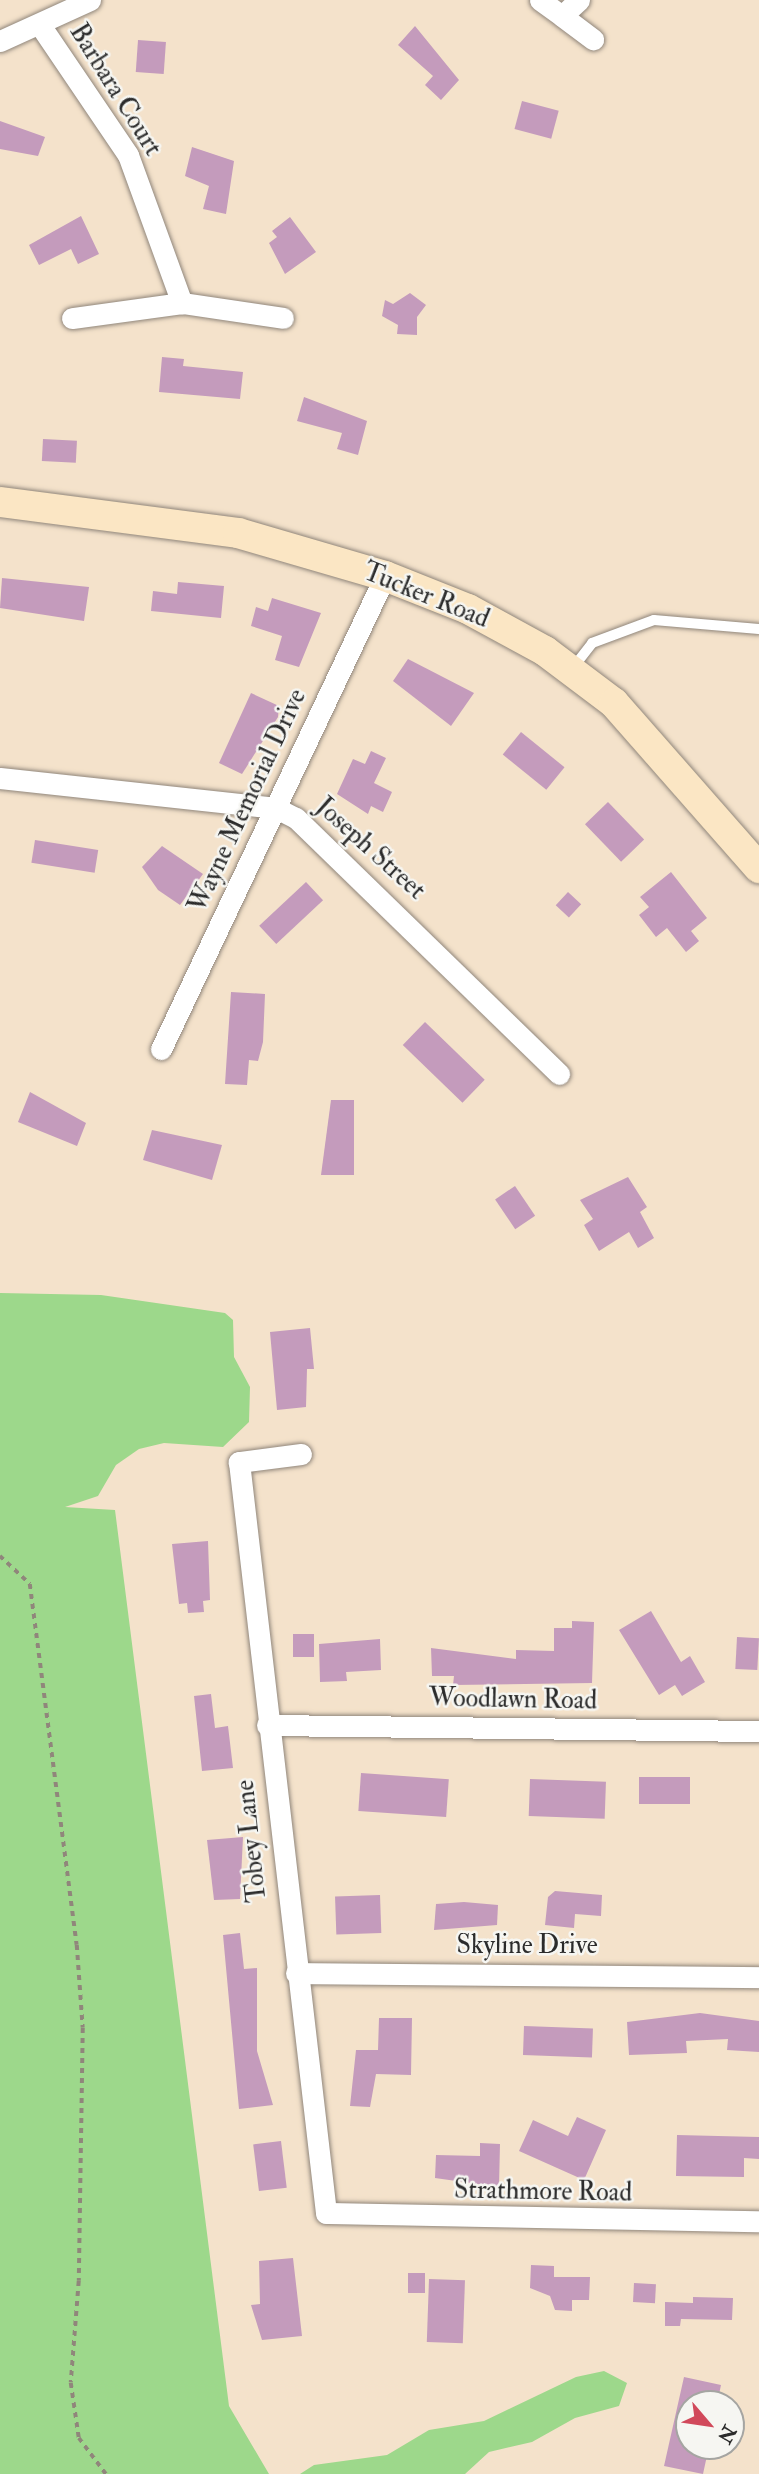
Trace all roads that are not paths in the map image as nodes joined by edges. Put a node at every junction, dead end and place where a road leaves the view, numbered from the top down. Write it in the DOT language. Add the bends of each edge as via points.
graph roads {
  1 [pos="90,0"];
  2 [pos="540,0"];
  3 [pos="579,0"];
  4 [pos="562,16"];
  5 [pos="40,25"];
  6 [pos="593,39"];
  7 [pos="0,41"];
  8 [pos="182,303"];
  9 [pos="72,318"];
  10 [pos="283,318"];
  11 [pos="0,502"];
  12 [pos="385,576"];
  13 [pos="759,629"];
  14 [pos="572,669"];
  15 [pos="0,778"];
  16 [pos="275,808"];
  17 [pos="759,868"];
  18 [pos="161,1049"];
  19 [pos="559,1074"];
  20 [pos="301,1454"];
  21 [pos="267,1725"];
  22 [pos="759,1731"];
  23 [pos="296,1973"];
  24 [pos="759,1976"];
  25 [pos="326,2213"];
  26 [pos="759,2221"];
  1 -- 5 [label="street"];
  2 -- 4 [label="street"];
  3 -- 4 [label="street"];
  4 -- 6 [label="street"];
  5 -- 7 [label="street"];
  5 -- 8 [label="street, Barbara Court" via="128,155"];
  8 -- 9 [label="street"];
  8 -- 10 [label="street"];
  11 -- 12 [label="main road, Tucker Road" via="207,527"];
  12 -- 14 [label="main road, Tucker Road" via="468,609"];
  12 -- 16 [label="street, Wayne Memorial Drive"];
  13 -- 14 [label="lane" via="654,620 592,643"];
  14 -- 17 [label="main road, Tucker Road" via="632,721"];
  15 -- 16 [label="street, Joseph Street"];
  16 -- 18 [label="street, Wayne Memorial Drive"];
  16 -- 19 [label="street, Joseph Street" via="296,818 420,933"];
  20 -- 21 [label="street, Tobey Lane" via="239,1462"];
  21 -- 22 [label="street, Woodlawn Road"];
  21 -- 23 [label="street, Tobey Lane"];
  23 -- 24 [label="street, Skyline Drive"];
  23 -- 25 [label="street, Tobey Lane"];
  25 -- 26 [label="street, Strathmore Road"];
}
